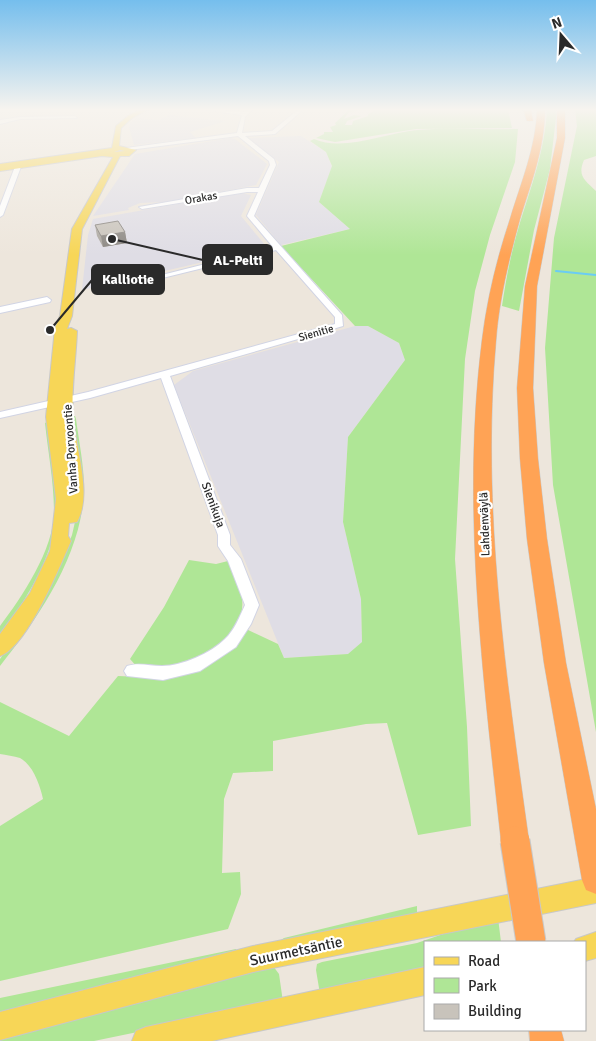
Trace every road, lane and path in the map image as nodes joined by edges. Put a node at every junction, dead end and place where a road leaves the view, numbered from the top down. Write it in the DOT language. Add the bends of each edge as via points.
graph roads {
  1 [pos="72,158"];
  2 [pos="117,158"];
  3 [pos="123,158"];
  4 [pos="267,158"];
  5 [pos="528,158"];
  6 [pos="532,158"];
  7 [pos="557,158"];
  8 [pos="18,165"];
  9 [pos="0,167"];
  10 [pos="528,174"];
  11 [pos="100,188"];
  12 [pos="261,190"];
  13 [pos="8,191"];
  14 [pos="0,192"];
  15 [pos="142,207"];
  16 [pos="0,215"];
  17 [pos="277,248"];
  18 [pos="138,282"];
  19 [pos="47,300"];
  20 [pos="0,310"];
  21 [pos="164,374"];
  22 [pos="60,401"];
  23 [pos="0,415"];
  24 [pos="0,648"];
  25 [pos="132,671"];
  26 [pos="596,880"];
  27 [pos="596,890"];
  28 [pos="531,941"];
  29 [pos="424,981"];
  30 [pos="0,1026"];
  31 [pos="146,1041"];
  1 -- 8 [label="main road"];
  2 -- 11 [label="main road, Vanha Porvoontie"];
  3 -- 11 [label="main road, Vanha Porvoontie"];
  4 -- 12 [label="street, Sienitie" via="273,163"];
  5 -- 10 [label="highway"];
  6 -- 10 [label="highway, Lahdenväylä"];
  7 -- 26 [label="highway" via="531,286 525,388 537,540 555,663"];
  8 -- 9 [label="main road"];
  8 -- 13 [label="street"];
  10 -- 28 [label="highway, Lahdenväylä, bridge" via="508,242 491,326 482,449 491,650"];
  11 -- 22 [label="main road, Vanha Porvoontie" via="77,229 66,316 72,328"];
  12 -- 15 [label="street, Orakas"];
  12 -- 17 [label="street, Sienitie" via="250,216"];
  13 -- 14 [label="street"];
  13 -- 16 [label="street"];
  17 -- 18 [label="street"];
  17 -- 21 [label="street, Sienitie" via="338,317 339,326"];
  19 -- 20 [label="street"];
  21 -- 22 [label="street, Sienitie"];
  21 -- 25 [label="street, Sienikuja" via="224,535 224,546 234,559 252,606 231,643 195,666 163,673"];
  22 -- 23 [label="street, Sienitie"];
  22 -- 24 [label="main road, Vanha Porvoontie" via="66,415 76,478 69,529 37,596"];
  27 -- 30 [label="main road, Suurmetsäntie" via="253,959"];
  29 -- 31 [label="main road"];
}
